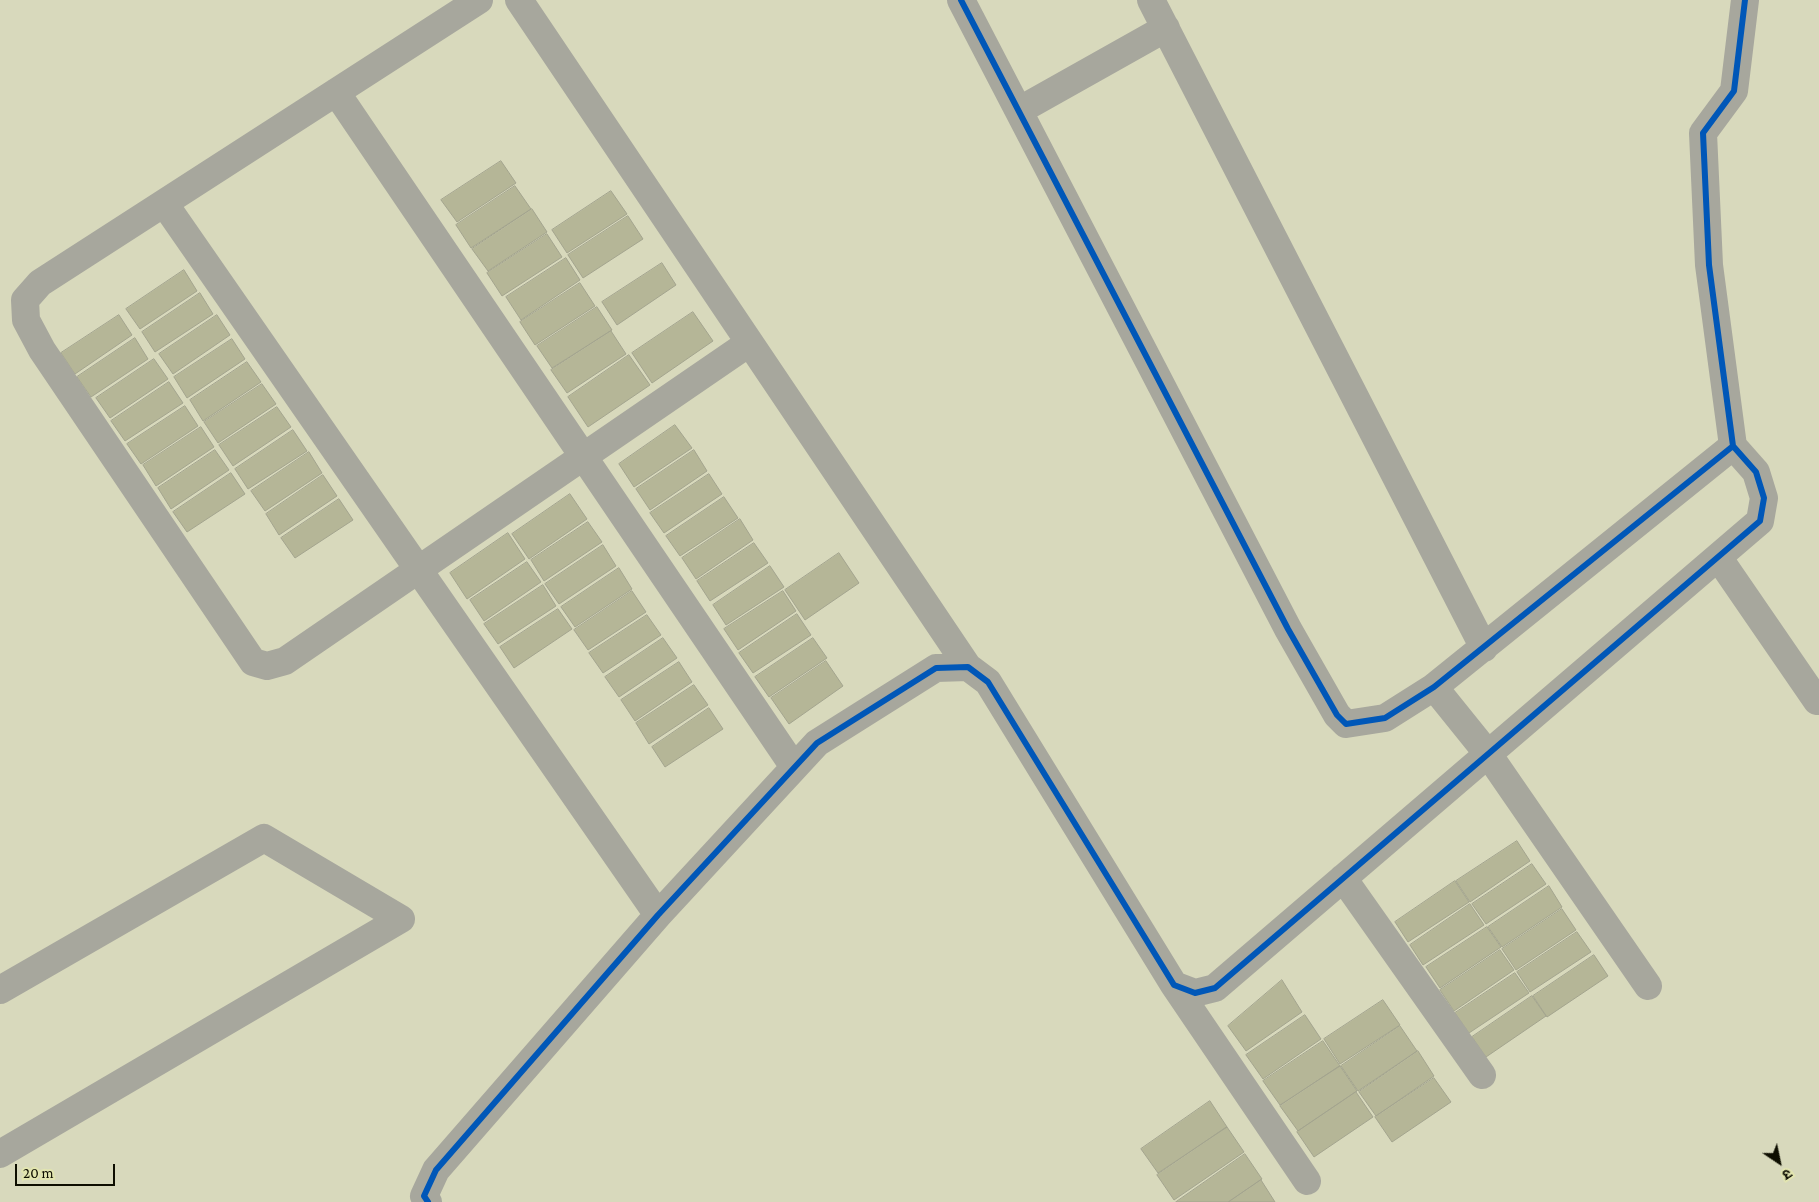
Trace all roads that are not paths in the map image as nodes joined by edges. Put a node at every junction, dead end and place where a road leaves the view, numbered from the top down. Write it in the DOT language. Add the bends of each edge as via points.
graph roads {
  1 [pos="479,0"];
  2 [pos="519,0"];
  3 [pos="961,0"];
  4 [pos="1151,0"];
  5 [pos="1745,0"];
  6 [pos="1166,28"];
  7 [pos="336,92"];
  8 [pos="1020,110"];
  9 [pos="164,203"];
  10 [pos="750,343"];
  11 [pos="1733,446"];
  12 [pos="583,457"];
  13 [pos="1718,556"];
  14 [pos="418,569"];
  15 [pos="1484,648"];
  16 [pos="968,666"];
  17 [pos="1434,687"];
  18 [pos="1817,701"];
  19 [pos="1488,754"];
  20 [pos="794,767"];
  21 [pos="1343,878"];
  22 [pos="658,915"];
  23 [pos="1174,986"];
  24 [pos="1648,986"];
  25 [pos="0,990"];
  26 [pos="1482,1075"];
  27 [pos="0,1154"];
  28 [pos="1307,1181"];
  29 [pos="428,1202"];
  1 -- 7 [label="street"];
  2 -- 10 [label="street"];
  3 -- 8 [label="street"];
  4 -- 6 [label="street"];
  5 -- 11 [label="street" via="1734,91 1703,133 1709,265"];
  6 -- 8 [label="street"];
  6 -- 15 [label="street"];
  7 -- 9 [label="street"];
  7 -- 12 [label="street"];
  8 -- 17 [label="street" via="1288,629 1337,716 1346,724 1385,718"];
  9 -- 14 [label="street"];
  9 -- 14 [label="street" via="40,283 25,300 26,320 42,350 253,662 267,666 285,661"];
  10 -- 12 [label="street"];
  10 -- 16 [label="street"];
  11 -- 13 [label="street" via="1756,472 1764,498 1760,521"];
  11 -- 15 [label="street"];
  12 -- 14 [label="street"];
  12 -- 20 [label="street"];
  13 -- 18 [label="street"];
  13 -- 19 [label="street"];
  14 -- 22 [label="street"];
  15 -- 17 [label="street"];
  16 -- 20 [label="street" via="936,668 817,743"];
  16 -- 23 [label="street" via="988,682"];
  17 -- 19 [label="street"];
  19 -- 21 [label="street"];
  19 -- 24 [label="street"];
  20 -- 22 [label="street"];
  21 -- 23 [label="street" via="1215,988 1195,993"];
  21 -- 26 [label="street"];
  22 -- 29 [label="street" via="436,1170 424,1196"];
  23 -- 28 [label="street"];
  25 -- 27 [label="street" via="264,838 401,919"];
}
